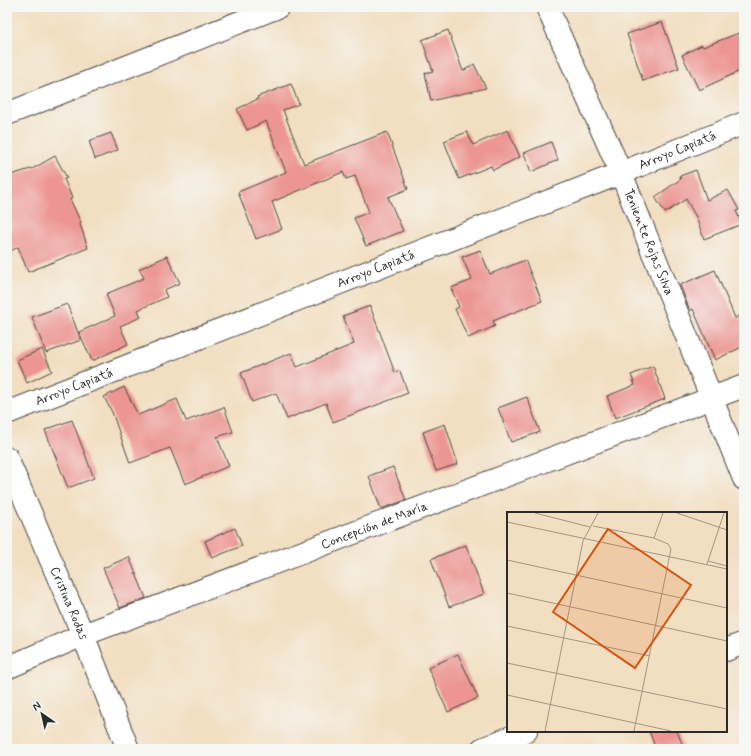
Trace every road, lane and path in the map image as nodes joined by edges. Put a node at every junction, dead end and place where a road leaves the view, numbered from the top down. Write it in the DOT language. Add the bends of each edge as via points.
graph roads {
  1 [pos="278,7"];
  2 [pos="548,7"];
  3 [pos="7,114"];
  4 [pos="744,123"];
  5 [pos="621,173"];
  6 [pos="744,386"];
  7 [pos="712,399"];
  8 [pos="7,413"];
  9 [pos="7,458"];
  10 [pos="744,478"];
  11 [pos="83,635"];
  12 [pos="744,643"];
  13 [pos="727,650"];
  14 [pos="7,668"];
  15 [pos="524,732"];
  16 [pos="128,749"];
  17 [pos="482,749"];
  1 -- 3 [label="street"];
  2 -- 5 [label="street, Teniente Rojas Silva"];
  4 -- 5 [label="street, Arroyo Capiatá"];
  5 -- 7 [label="street, Teniente Rojas Silva"];
  5 -- 8 [label="street, Arroyo Capiatá"];
  6 -- 7 [label="street, Concepción de María"];
  7 -- 10 [label="street, Teniente Rojas Silva"];
  7 -- 11 [label="street, Concepción de María"];
  9 -- 11 [label="street, Cristina Rodas"];
  11 -- 14 [label="street, Concepción de María"];
  11 -- 16 [label="street, Cristina Rodas"];
  12 -- 13 [label="street"];
  15 -- 17 [label="street"];
}
